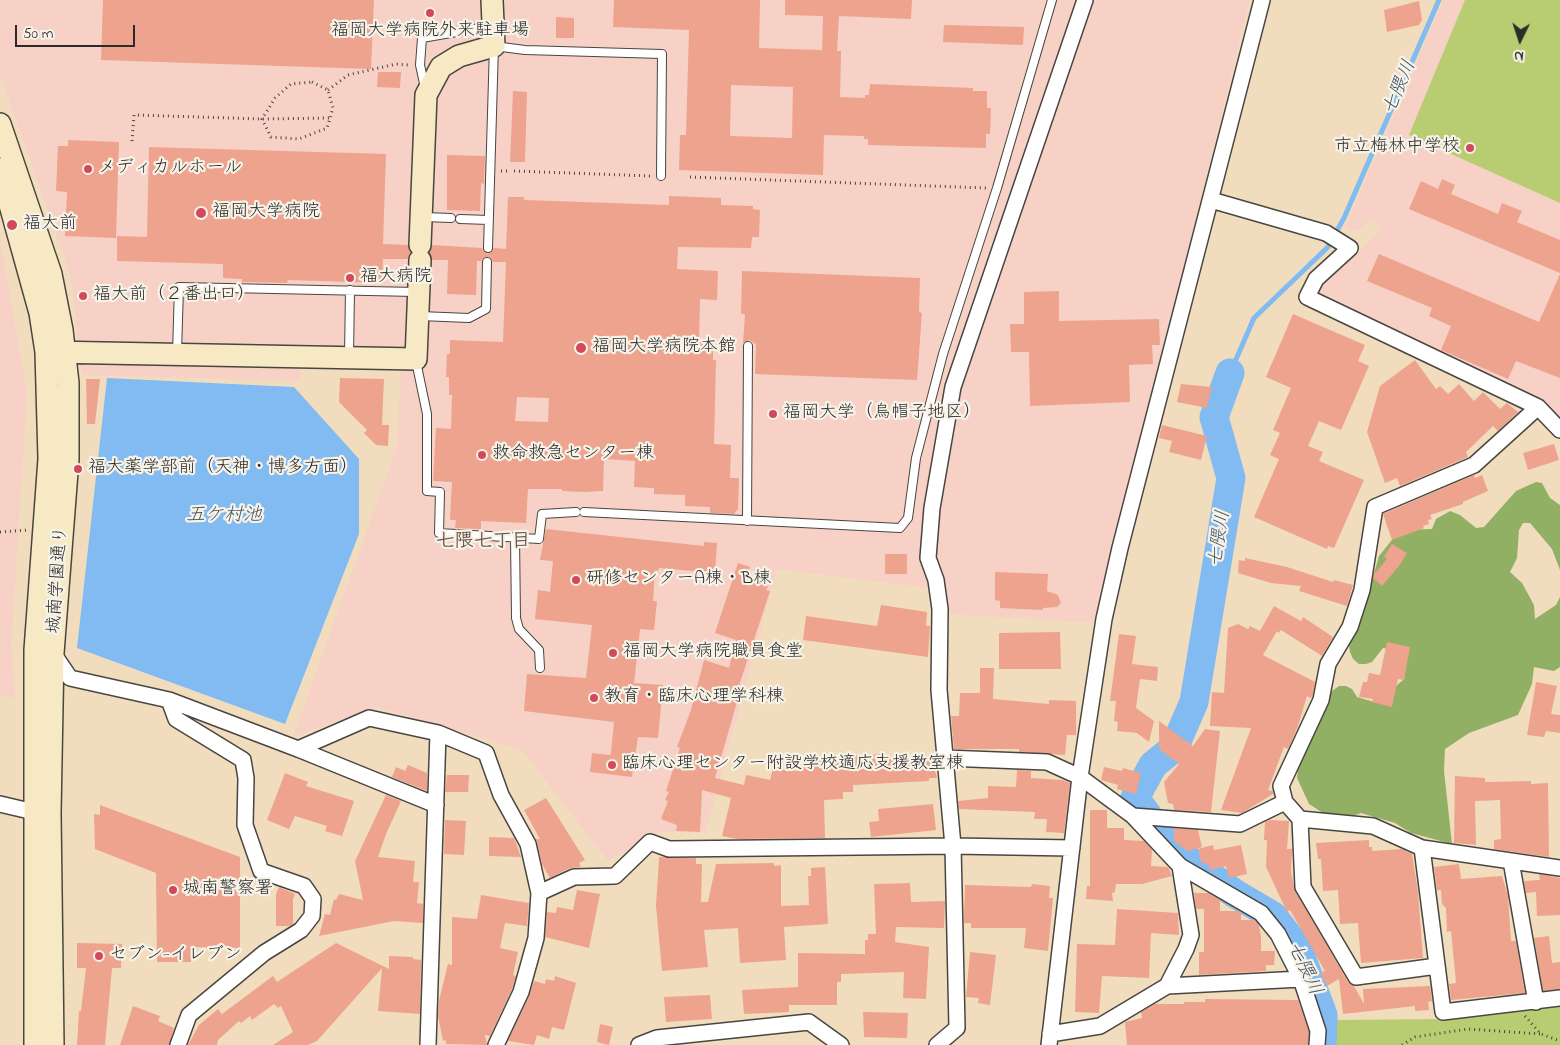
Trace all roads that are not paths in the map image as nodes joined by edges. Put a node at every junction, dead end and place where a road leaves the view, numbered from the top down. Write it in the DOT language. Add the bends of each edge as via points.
graph roads {
  1 [pos="492,0"];
  2 [pos="1052,0"];
  3 [pos="1085,0"];
  4 [pos="1262,0"];
  5 [pos="493,36"];
  6 [pos="426,95"];
  7 [pos="0,124"];
  8 [pos="0,169"];
  9 [pos="661,176"];
  10 [pos="1211,200"];
  11 [pos="421,217"];
  12 [pos="451,218"];
  13 [pos="460,218"];
  14 [pos="489,220"];
  15 [pos="488,248"];
  16 [pos="487,262"];
  17 [pos="350,290"];
  18 [pos="418,292"];
  19 [pos="418,316"];
  20 [pos="748,346"];
  21 [pos="56,352"];
  22 [pos="177,355"];
  23 [pos="349,358"];
  24 [pos="416,359"];
  25 [pos="1538,407"];
  26 [pos="1560,430"];
  27 [pos="747,522"];
  28 [pos="515,537"];
  29 [pos="53,653"];
  30 [pos="540,668"];
  31 [pos="169,700"];
  32 [pos="438,733"];
  33 [pos="298,749"];
  34 [pos="946,758"];
  35 [pos="1080,777"];
  36 [pos="1286,802"];
  37 [pos="0,804"];
  38 [pos="436,805"];
  39 [pos="34,812"];
  40 [pos="1133,816"];
  41 [pos="1300,819"];
  42 [pos="953,846"];
  43 [pos="1072,848"];
  44 [pos="1422,848"];
  45 [pos="1511,861"];
  46 [pos="1180,866"];
  47 [pos="1560,868"];
  48 [pos="539,893"];
  49 [pos="1437,966"];
  50 [pos="1301,979"];
  51 [pos="1167,986"];
  52 [pos="1560,998"];
  53 [pos="1536,1002"];
  54 [pos="957,1028"];
  55 [pos="1049,1039"];
  56 [pos="659,1042"];
  57 [pos="35,1045"];
  58 [pos="53,1045"];
  59 [pos="178,1045"];
  60 [pos="428,1045"];
  61 [pos="496,1045"];
  62 [pos="639,1045"];
  63 [pos="840,1045"];
  64 [pos="937,1045"];
  65 [pos="956,1045"];
  66 [pos="1317,1045"];
  1 -- 5 [label="street"];
  2 -- 27 [label="lane" via="943,354 916,458 908,518 900,528"];
  3 -- 34 [label="street" via="953,387 932,508 928,558 936,580 940,609 939,690"];
  4 -- 10 [label="street"];
  5 -- 6 [label="street" via="441,67"];
  5 -- 6 [label="lane" via="422,38 420,65"];
  5 -- 9 [label="lane" via="525,50 662,54"];
  5 -- 14 [label="lane"];
  6 -- 11 [label="street"];
  7 -- 21 [label="street, 城南学園通り" via="48,264"];
  8 -- 21 [label="street, 城南学園通り" via="40,313"];
  10 -- 25 [label="street" via="1326,233 1350,248 1316,279 1307,297"];
  10 -- 35 [label="street" via="1120,548 1104,619"];
  11 -- 12 [label="lane"];
  11 -- 18 [label="street"];
  13 -- 14 [label="lane"];
  14 -- 15 [label="lane"];
  16 -- 19 [label="lane" via="486,309 469,318"];
  17 -- 18 [label="lane"];
  17 -- 22 [label="lane" via="179,286"];
  17 -- 23 [label="lane"];
  18 -- 19 [label="street"];
  19 -- 24 [label="street"];
  20 -- 27 [label="lane"];
  21 -- 22 [label="street"];
  21 -- 29 [label="street, 城南学園通り" via="68,459"];
  21 -- 39 [label="street, 城南学園通り" via="35,650"];
  22 -- 23 [label="street"];
  23 -- 24 [label="street"];
  24 -- 28 [label="lane" via="427,414 427,491 440,492 439,533"];
  25 -- 26 [label="street"];
  25 -- 36 [label="street" via="1474,466 1375,507 1362,590 1350,627 1328,664 1320,700 1281,786"];
  27 -- 28 [label="lane" via="580,512 542,514 539,539"];
  28 -- 30 [label="lane" via="516,618 519,629 539,650"];
  29 -- 31 [label="street" via="70,678"];
  29 -- 58 [label="street, 城南学園通り" via="50,813"];
  31 -- 33 [label="street"];
  31 -- 59 [label="street" via="176,719 243,760 246,825 261,871 304,886 313,899 312,916 301,930 264,953 189,1015"];
  32 -- 33 [label="street" via="369,718"];
  32 -- 38 [label="street"];
  32 -- 48 [label="street" via="486,753 501,795 528,844"];
  33 -- 38 [label="street"];
  34 -- 35 [label="street" via="1047,762"];
  34 -- 42 [label="street"];
  35 -- 40 [label="street"];
  35 -- 43 [label="street"];
  36 -- 40 [label="street" via="1240,824"];
  36 -- 41 [label="street"];
  37 -- 39 [label="street"];
  38 -- 60 [label="street"];
  39 -- 57 [label="street, 城南学園通り"];
  40 -- 46 [label="street"];
  41 -- 44 [label="street" via="1373,826"];
  41 -- 49 [label="street" via="1303,887 1356,977"];
  42 -- 43 [label="street"];
  42 -- 48 [label="street" via="669,848 650,842 615,876 574,877"];
  42 -- 54 [label="street"];
  43 -- 55 [label="street"];
  44 -- 45 [label="street"];
  44 -- 49 [label="street"];
  45 -- 47 [label="street"];
  45 -- 53 [label="street"];
  46 -- 50 [label="street" via="1261,913 1278,934"];
  46 -- 51 [label="street" via="1190,935"];
  48 -- 61 [label="street" via="536,938 521,992"];
  49 -- 53 [label="street" via="1443,1012"];
  50 -- 51 [label="street"];
  50 -- 66 [label="street" via="1318,1031"];
  51 -- 55 [label="street" via="1100,1026"];
  52 -- 53 [label="street"];
  54 -- 64 [label="street"];
  54 -- 65 [label="street"];
  56 -- 62 [label="street"];
  56 -- 63 [label="street" via="809,1022"];
}
